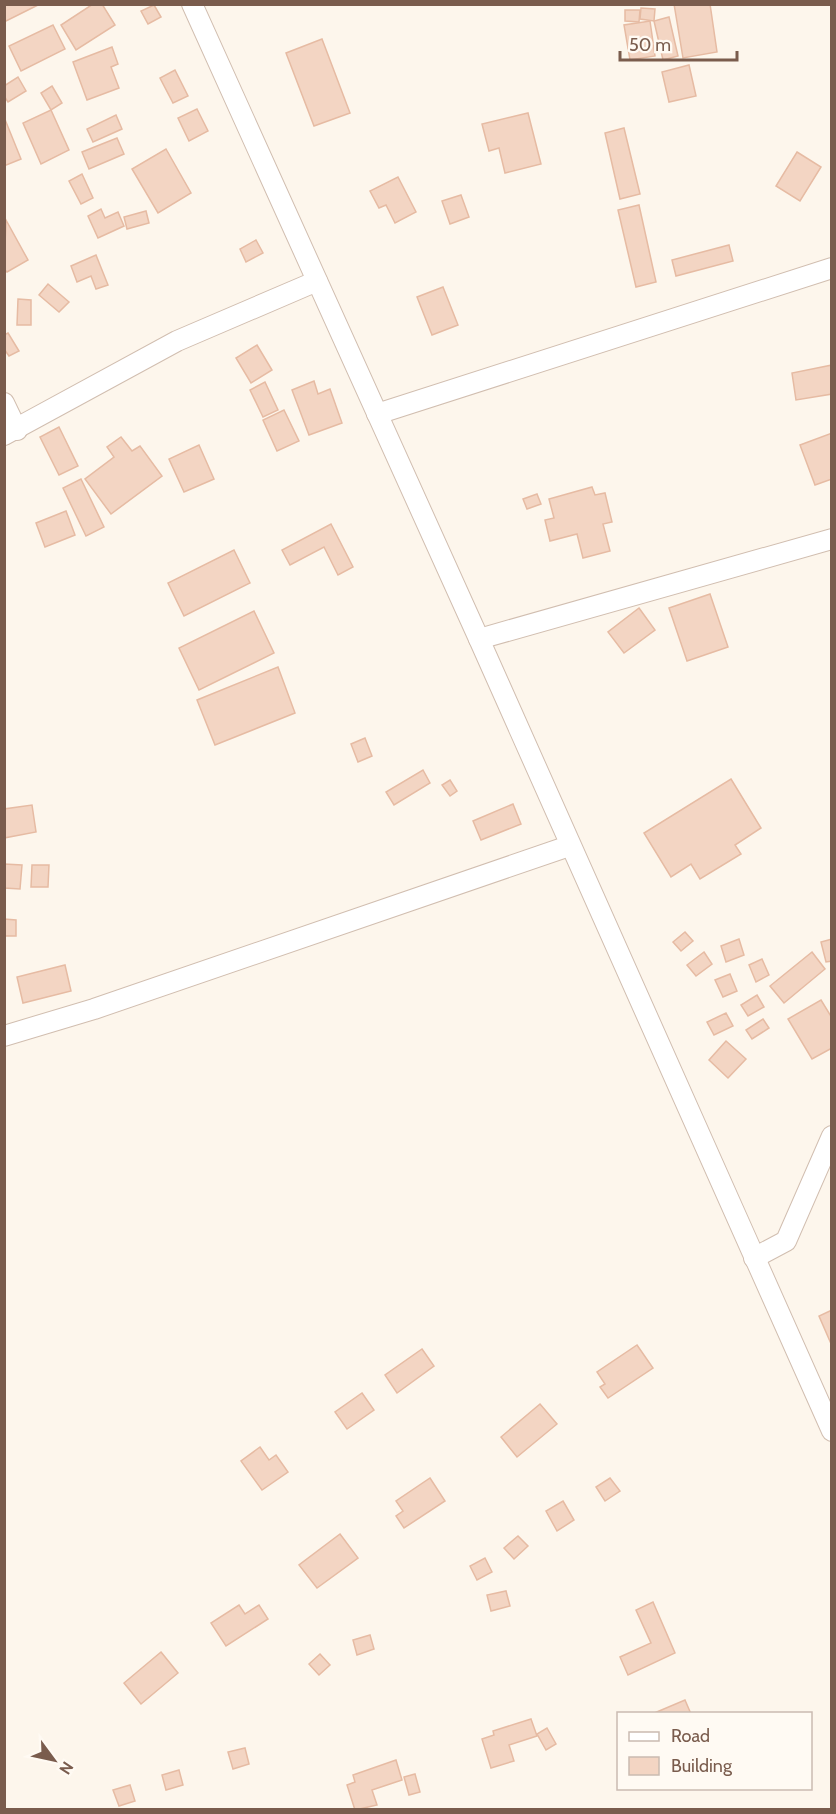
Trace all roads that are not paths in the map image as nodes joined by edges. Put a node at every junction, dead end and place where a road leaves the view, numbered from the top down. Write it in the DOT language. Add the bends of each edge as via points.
graph roads {
  1 [pos="192,4"];
  2 [pos="831,268"];
  3 [pos="317,281"];
  4 [pos="4,403"];
  5 [pos="376,414"];
  6 [pos="10,432"];
  7 [pos="831,539"];
  8 [pos="479,639"];
  9 [pos="569,846"];
  10 [pos="4,1036"];
  11 [pos="831,1136"];
  12 [pos="754,1258"];
  13 [pos="831,1431"];
  1 -- 3 [label="street"];
  2 -- 5 [label="street"];
  3 -- 5 [label="street"];
  3 -- 6 [label="street" via="177,341"];
  4 -- 6 [label="street"];
  5 -- 8 [label="street"];
  7 -- 8 [label="street"];
  8 -- 9 [label="street"];
  9 -- 10 [label="street" via="94,1009"];
  9 -- 12 [label="street"];
  11 -- 12 [label="street" via="786,1241"];
  12 -- 13 [label="street"];
}
